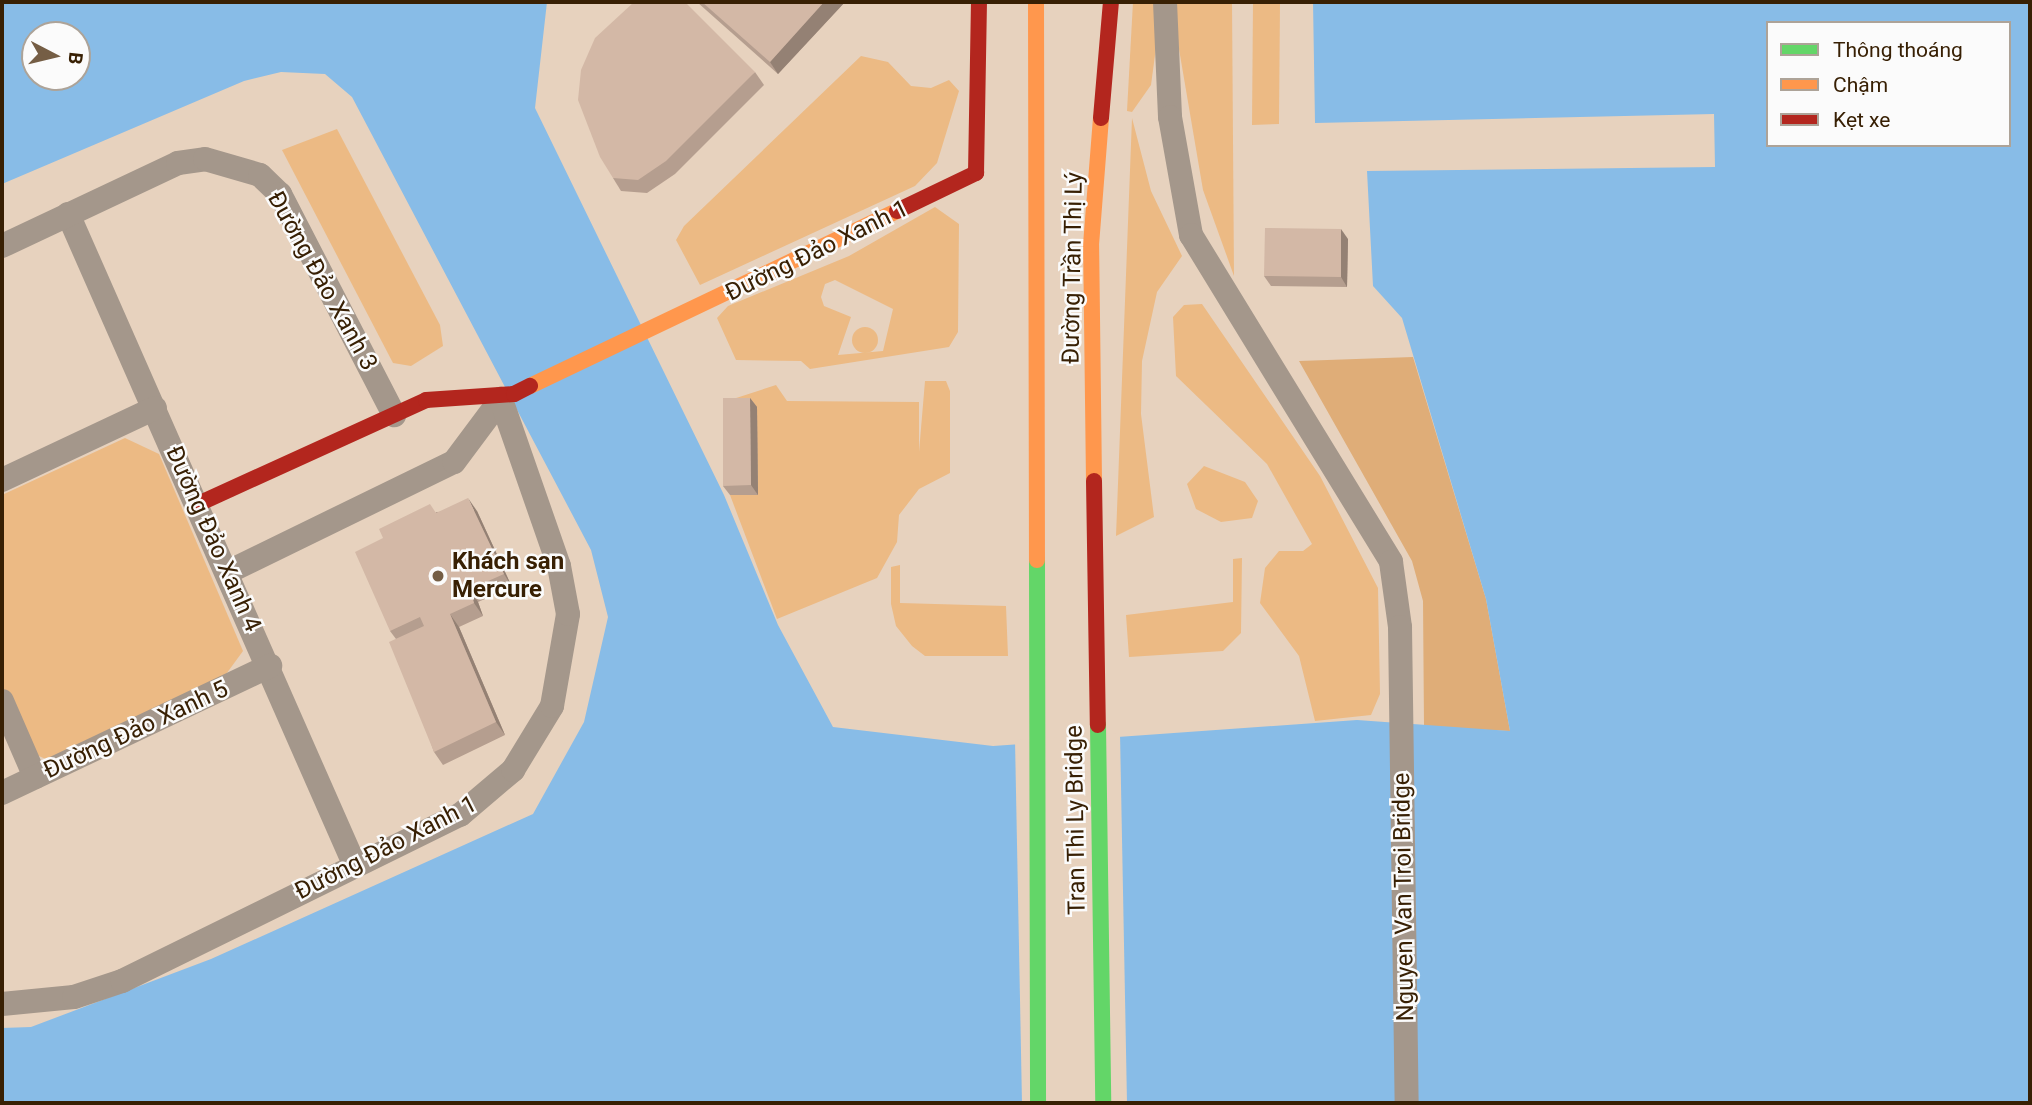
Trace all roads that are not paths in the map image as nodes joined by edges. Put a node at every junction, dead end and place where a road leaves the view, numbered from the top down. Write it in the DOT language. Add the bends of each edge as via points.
graph roads {
  1 [pos="979,2"];
  2 [pos="1036,2"];
  3 [pos="1111,2"];
  4 [pos="1165,2"];
  5 [pos="1083,99"];
  6 [pos="1055,112"];
  7 [pos="68,214"];
  8 [pos="1091,245"];
  9 [pos="2,246"];
  10 [pos="1034,253"];
  11 [pos="508,397"];
  12 [pos="155,408"];
  13 [pos="394,415"];
  14 [pos="2,480"];
  15 [pos="198,504"];
  16 [pos="1094,536"];
  17 [pos="1033,537"];
  18 [pos="228,572"];
  19 [pos="270,666"];
  20 [pos="2,701"];
  21 [pos="35,777"];
  22 [pos="2,793"];
  23 [pos="355,866"];
  24 [pos="2,1004"];
  25 [pos="1038,1103"];
  26 [pos="1103,1103"];
  27 [pos="1407,1103"];
  1 -- 11 [label="main road, Đường Đảo Xanh 1" via="976,173"];
  2 -- 10 [label="main road, Đường Trần Thị Lý"];
  3 -- 8 [label="main road, Đường Trần Thị Lý"];
  4 -- 27 [label="street, Nguyen Van Troi Bridge" via="1170,117 1191,235 1391,562 1400,691"];
  5 -- 8 [label="main road"];
  6 -- 10 [label="main road"];
  7 -- 9 [label="street, Đường Đảo Xanh 3"];
  7 -- 12 [label="street, Đường Đảo Xanh 4"];
  7 -- 13 [label="street, Đường Đảo Xanh 3" via="178,163 205,159 260,175 280,194"];
  8 -- 16 [label="main road, Đường Trần Thị Lý"];
  10 -- 17 [label="main road, Đường Trần Thị Lý"];
  11 -- 13 [label="main road, Đường Đảo Xanh 1" via="426,400"];
  11 -- 18 [label="street, Đường Đảo Xanh 1" via="454,462"];
  11 -- 23 [label="street, Đường Đảo Xanh 1" via="565,588 567,638 559,686 528,750 480,803"];
  12 -- 14 [label="street"];
  12 -- 15 [label="street, Đường Đảo Xanh 4"];
  13 -- 15 [label="main road, Đường Đảo Xanh 1"];
  15 -- 18 [label="street, Đường Đảo Xanh 4"];
  16 -- 26 [label="main road, Tran Thi Ly Bridge"];
  17 -- 25 [label="main road, Tran Thi Ly Bridge"];
  18 -- 19 [label="street, Đường Đảo Xanh 4"];
  19 -- 21 [label="street, Đường Đảo Xanh 5"];
  19 -- 23 [label="street, Đường Đảo Xanh 4"];
  20 -- 21 [label="street"];
  21 -- 22 [label="street, Đường Đảo Xanh 5"];
  23 -- 24 [label="street, Đường Đảo Xanh 1" via="100,991"];
}
